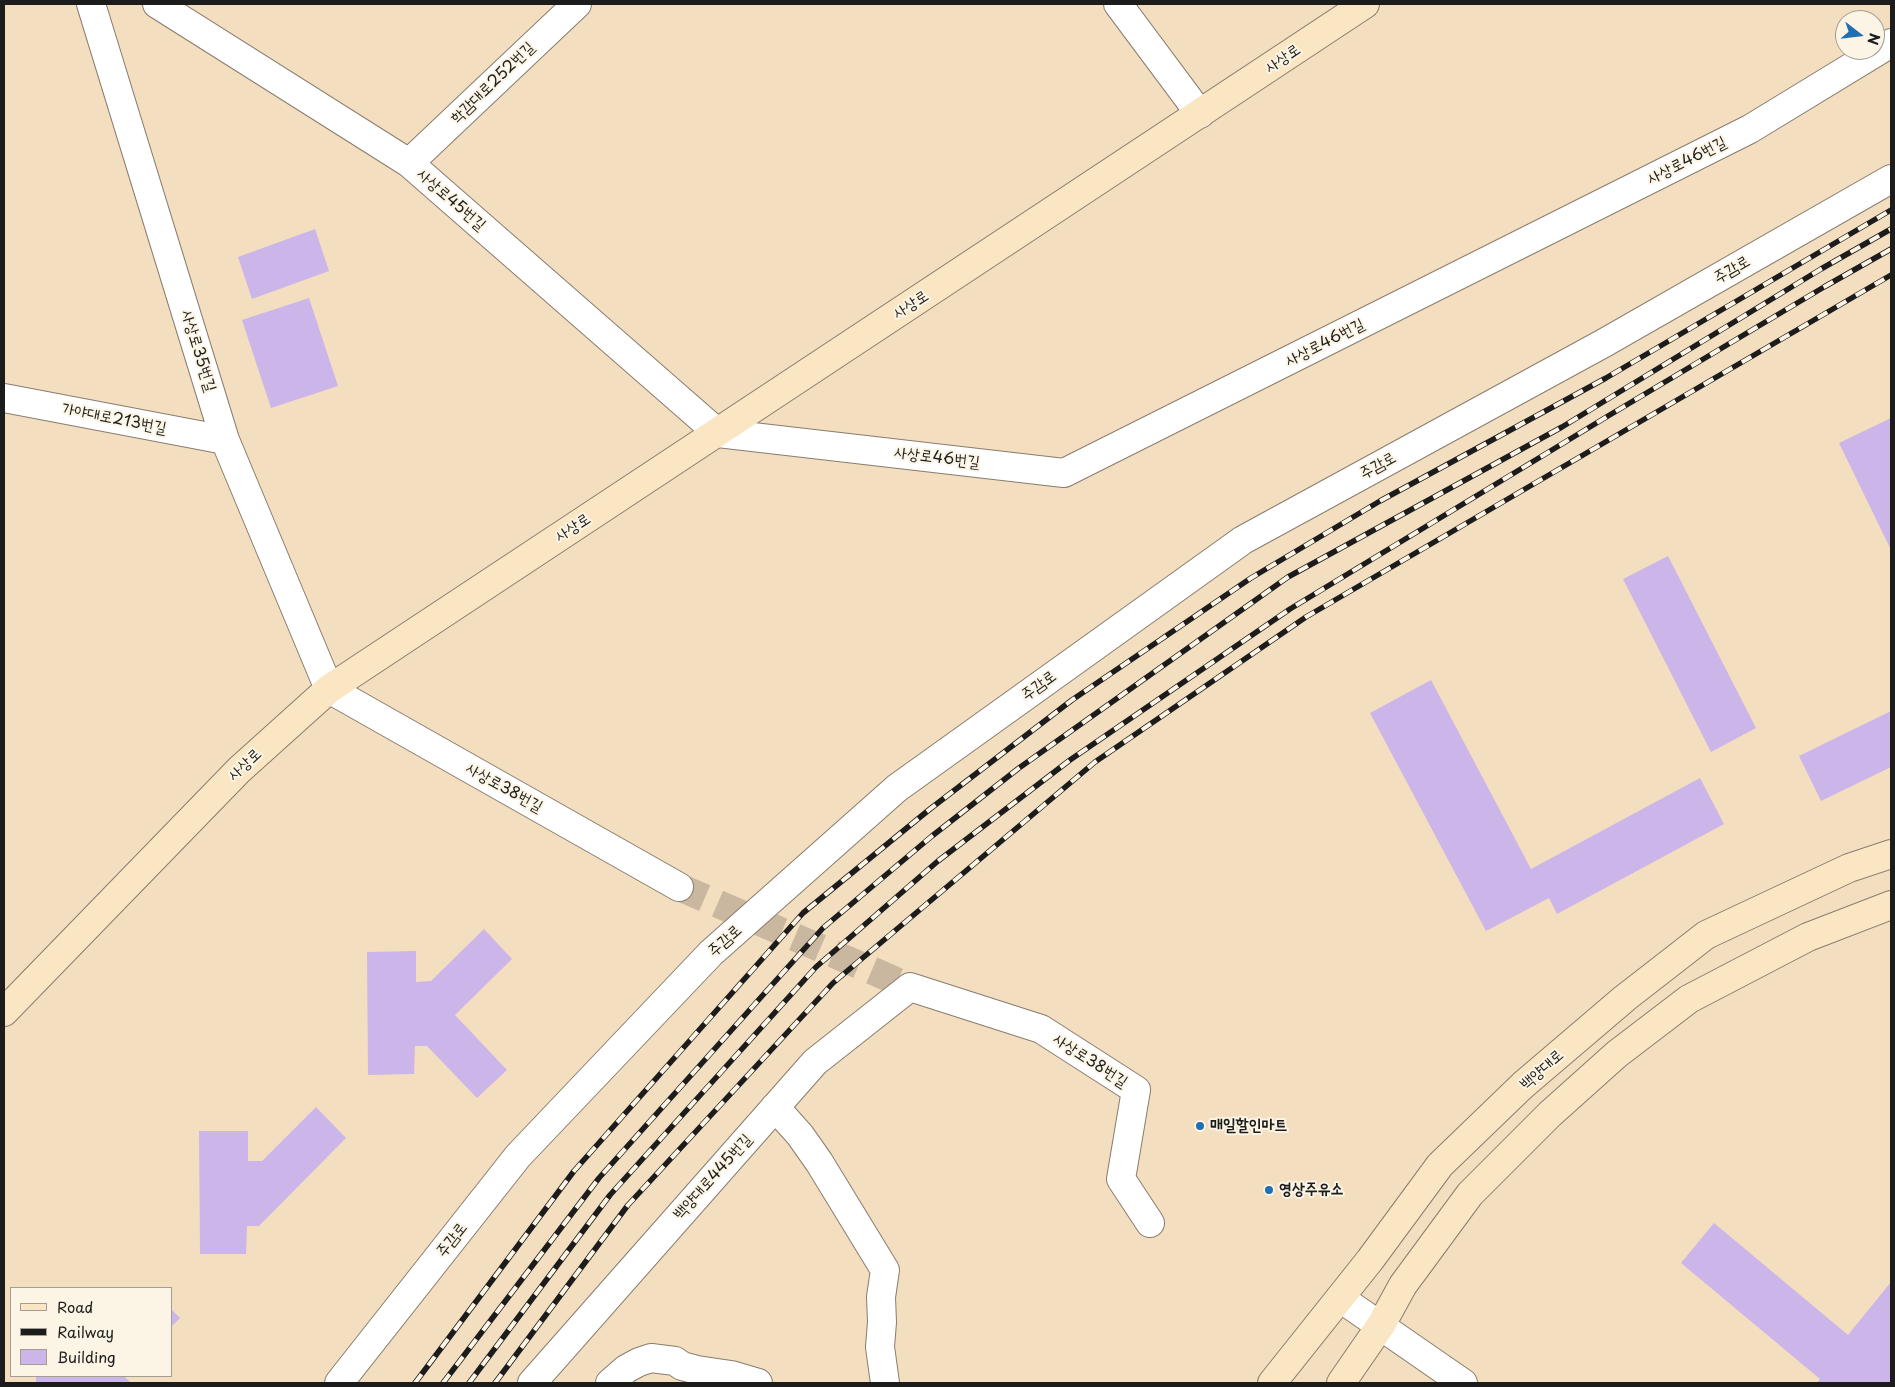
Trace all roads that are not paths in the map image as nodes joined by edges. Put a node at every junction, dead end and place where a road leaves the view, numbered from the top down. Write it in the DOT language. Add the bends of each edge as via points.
graph roads {
  1 [pos="91,4"];
  2 [pos="157,4"];
  3 [pos="577,4"];
  4 [pos="1118,4"];
  5 [pos="1366,4"];
  6 [pos="1891,43"];
  7 [pos="1200,114"];
  8 [pos="409,163"];
  9 [pos="1891,179"];
  10 [pos="4,398"];
  11 [pos="718,433"];
  12 [pos="225,440"];
  13 [pos="329,689"];
  14 [pos="1891,854"];
  15 [pos="679,887"];
  16 [pos="1891,905"];
  17 [pos="910,987"];
  18 [pos="4,1012"];
  19 [pos="775,1107"];
  20 [pos="1150,1223"];
  21 [pos="1340,1298"];
  22 [pos="1381,1325"];
  23 [pos="339,1383"];
  24 [pos="532,1383"];
  25 [pos="610,1383"];
  26 [pos="758,1383"];
  27 [pos="885,1383"];
  28 [pos="1272,1383"];
  29 [pos="1341,1383"];
  30 [pos="1463,1383"];
  1 -- 12 [label="street, 사상로35번길"];
  2 -- 8 [label="street, 사상로45번길"];
  3 -- 8 [label="street, 학감대로252번길"];
  4 -- 7 [label="street"];
  5 -- 7 [label="main road, 사상로"];
  6 -- 11 [label="street, 사상로46번길" via="1750,129 1064,473"];
  7 -- 11 [label="main road, 사상로"];
  8 -- 11 [label="street, 사상로45번길"];
  9 -- 23 [label="street, 주감로" via="1604,343 1243,540 897,788 711,952 518,1156"];
  10 -- 12 [label="street, 가야대로213번길"];
  11 -- 13 [label="main road, 사상로"];
  12 -- 13 [label="street, 사상로35번길"];
  13 -- 15 [label="street, 사상로38번길"];
  13 -- 18 [label="main road, 사상로" via="239,770"];
  14 -- 21 [label="main road, 백양대로" via="1849,868 1706,935 1625,998 1523,1085 1440,1165"];
  16 -- 22 [label="main road" via="1808,937 1689,999 1617,1054 1550,1114 1470,1194 1403,1285"];
  17 -- 19 [label="street, 백양대로445번길" via="815,1062"];
  17 -- 20 [label="street, 사상로38번길" via="1041,1029 1136,1090 1121,1179"];
  19 -- 24 [label="street, 백양대로445번길"];
  19 -- 27 [label="street" via="819,1162 885,1270 880,1347"];
  21 -- 22 [label="street"];
  21 -- 28 [label="main road, 백양대로"];
  22 -- 29 [label="main road"];
  22 -- 30 [label="street"];
  25 -- 26 [label="street" via="626,1370 651,1358"];
}
